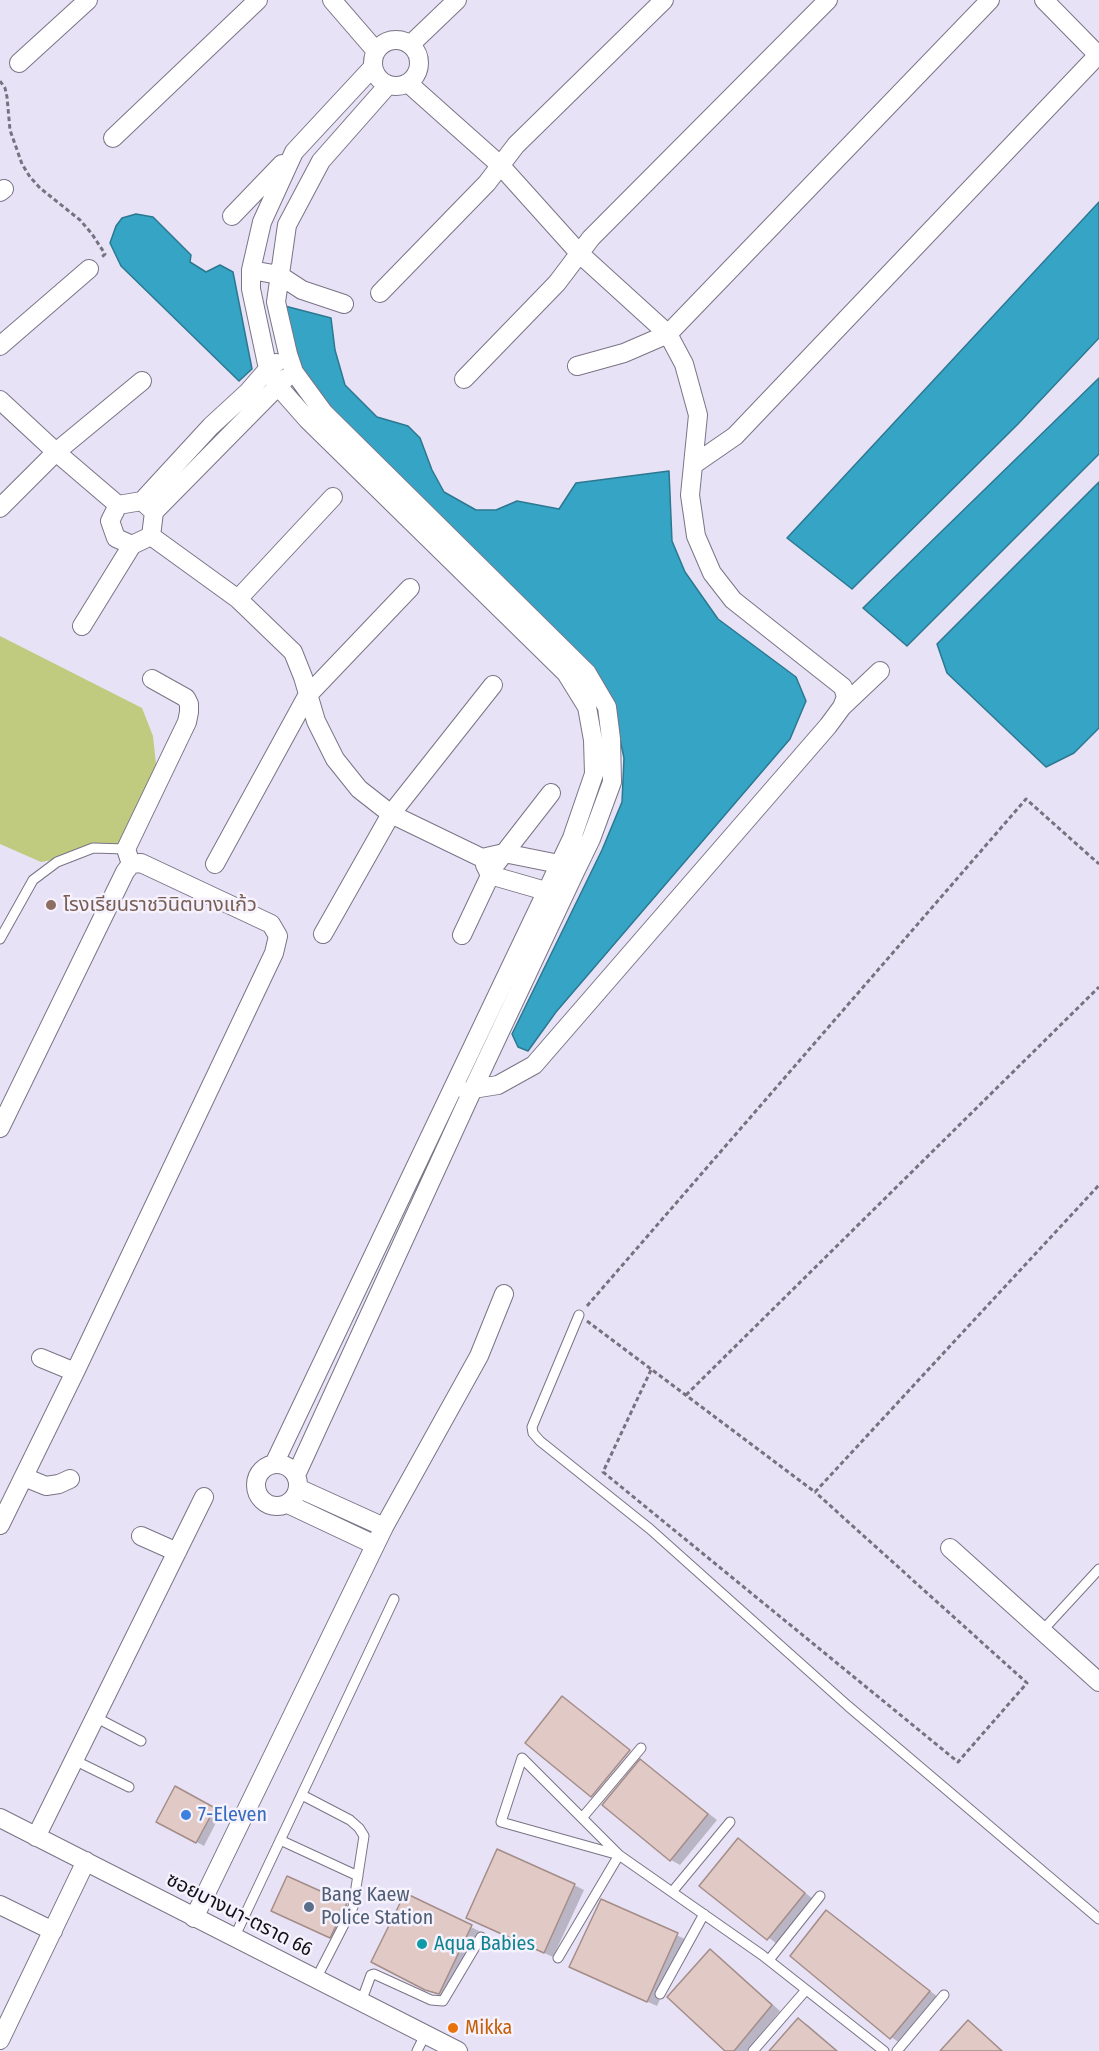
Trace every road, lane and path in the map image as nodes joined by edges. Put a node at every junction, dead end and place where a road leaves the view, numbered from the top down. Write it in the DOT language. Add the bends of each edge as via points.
graph roads {
  1 [pos="87,0"];
  2 [pos="258,0"];
  3 [pos="332,0"];
  4 [pos="457,0"];
  5 [pos="664,0"];
  6 [pos="828,0"];
  7 [pos="990,0"];
  8 [pos="1044,0"];
  9 [pos="410,45"];
  10 [pos="1099,54"];
  11 [pos="375,59"];
  12 [pos="19,63"];
  13 [pos="0,81"];
  14 [pos="408,83"];
  15 [pos="388,85"];
  16 [pos="113,138"];
  17 [pos="294,152"];
  18 [pos="500,165"];
  19 [pos="232,216"];
  20 [pos="262,222"];
  21 [pos="287,225"];
  22 [pos="580,254"];
  23 [pos="89,269"];
  24 [pos="251,270"];
  25 [pos="279,275"];
  26 [pos="380,293"];
  27 [pos="344,304"];
  28 [pos="668,334"];
  29 [pos="0,346"];
  30 [pos="288,354"];
  31 [pos="577,366"];
  32 [pos="268,369"];
  33 [pos="294,372"];
  34 [pos="464,379"];
  35 [pos="142,381"];
  36 [pos="277,386"];
  37 [pos="0,400"];
  38 [pos="56,452"];
  39 [pos="693,465"];
  40 [pos="333,497"];
  41 [pos="118,505"];
  42 [pos="148,507"];
  43 [pos="0,508"];
  44 [pos="151,536"];
  45 [pos="132,545"];
  46 [pos="464,562"];
  47 [pos="410,588"];
  48 [pos="238,599"];
  49 [pos="82,626"];
  50 [pos="880,671"];
  51 [pos="152,679"];
  52 [pos="493,685"];
  53 [pos="307,696"];
  54 [pos="842,707"];
  55 [pos="551,794"];
  56 [pos="391,814"];
  57 [pos="580,841"];
  58 [pos="504,853"];
  59 [pos="128,857"];
  60 [pos="482,858"];
  61 [pos="215,864"];
  62 [pos="559,864"];
  63 [pos="1099,864"];
  64 [pos="576,872"];
  65 [pos="490,875"];
  66 [pos="555,893"];
  67 [pos="323,934"];
  68 [pos="462,935"];
  69 [pos="0,939"];
  70 [pos="1099,987"];
  71 [pos="473,1089"];
  72 [pos="444,1104"];
  73 [pos="0,1128"];
  74 [pos="1099,1185"];
  75 [pos="504,1294"];
  76 [pos="579,1315"];
  77 [pos="40,1358"];
  78 [pos="652,1369"];
  79 [pos="75,1372"];
  80 [pos="686,1395"];
  81 [pos="274,1464"];
  82 [pos="24,1477"];
  83 [pos="70,1479"];
  84 [pos="297,1481"];
  85 [pos="815,1492"];
  86 [pos="204,1497"];
  87 [pos="288,1503"];
  88 [pos="0,1525"];
  89 [pos="384,1527"];
  90 [pos="141,1536"];
  91 [pos="375,1545"];
  92 [pos="950,1548"];
  93 [pos="177,1552"];
  94 [pos="1099,1569"];
  95 [pos="394,1599"];
  96 [pos="1042,1631"];
  97 [pos="1099,1682"];
  98 [pos="95,1717"];
  99 [pos="141,1741"];
  100 [pos="641,1748"];
  101 [pos="74,1760"];
  102 [pos="129,1787"];
  103 [pos="302,1795"];
  104 [pos="0,1818"];
  105 [pos="582,1818"];
  106 [pos="730,1822"];
  107 [pos="36,1837"];
  108 [pos="280,1840"];
  109 [pos="619,1855"];
  110 [pos="86,1861"];
  111 [pos="358,1876"];
  112 [pos="672,1892"];
  113 [pos="820,1896"];
  114 [pos="0,1905"];
  115 [pos="704,1914"];
  116 [pos="194,1918"];
  117 [pos="1099,1919"];
  118 [pos="53,1931"];
  119 [pos="481,1937"];
  120 [pos="234,1938"];
  121 [pos="558,1958"];
  122 [pos="769,1960"];
  123 [pos="316,1979"];
  124 [pos="806,1990"];
  125 [pos="660,1994"];
  126 [pos="944,1995"];
  127 [pos="361,2002"];
  128 [pos="0,2040"];
  129 [pos="421,2043"];
  130 [pos="458,2051"];
  131 [pos="753,2051"];
  132 [pos="884,2051"];
  133 [pos="897,2051"];
  1 -- 12 [label="street"];
  2 -- 16 [label="street"];
  3 -- 11 [label="street"];
  4 -- 9 [label="street"];
  5 -- 18 [label="street"];
  6 -- 22 [label="street" via="591,238"];
  7 -- 28 [label="street"];
  8 -- 10 [label="street"];
  9 -- 11 [label="street" via="396,40 381,45"];
  9 -- 14 [label="street" via="419,64"];
  10 -- 39 [label="street" via="735,436"];
  11 -- 15 [label="street" via="376,75"];
  11 -- 17 [label="street"];
  13 -- 23 [label="path" via="5,88 10,130 22,164 40,188 80,220 105,254"];
  14 -- 15 [label="street"];
  14 -- 18 [label="street"];
  15 -- 21 [label="street" via="321,161"];
  17 -- 19 [label="street"];
  17 -- 20 [label="street"];
  18 -- 22 [label="street"];
  18 -- 26 [label="street"];
  20 -- 21 [label="street"];
  20 -- 24 [label="street"];
  21 -- 25 [label="street"];
  22 -- 28 [label="street"];
  22 -- 34 [label="street"];
  23 -- 29 [label="street"];
  24 -- 25 [label="street"];
  24 -- 32 [label="street" via="251,289"];
  25 -- 27 [label="street" via="302,290"];
  25 -- 30 [label="street" via="276,302"];
  28 -- 31 [label="street" via="624,353"];
  28 -- 39 [label="street" via="684,364 698,414"];
  30 -- 32 [label="street"];
  30 -- 33 [label="street"];
  32 -- 36 [label="street"];
  32 -- 42 [label="street" via="211,426"];
  33 -- 36 [label="street"];
  33 -- 46 [label="street" via="324,413"];
  35 -- 38 [label="street"];
  36 -- 42 [label="street"];
  36 -- 46 [label="street" via="307,419"];
  37 -- 38 [label="street"];
  38 -- 41 [label="street"];
  38 -- 43 [label="street"];
  39 -- 54 [label="street" via="690,495 696,536 712,573 734,600 843,687 846,697"];
  40 -- 48 [label="street"];
  41 -- 42 [label="street"];
  41 -- 45 [label="street" via="110,521 116,538"];
  42 -- 44 [label="street"];
  44 -- 45 [label="street"];
  44 -- 48 [label="street"];
  45 -- 49 [label="street"];
  46 -- 57 [label="street" via="587,673 607,707 612,782"];
  47 -- 53 [label="street"];
  48 -- 53 [label="street" via="293,652"];
  50 -- 54 [label="street"];
  51 -- 59 [label="street" via="186,698 189,712"];
  52 -- 56 [label="street"];
  53 -- 56 [label="street" via="335,759 359,789"];
  53 -- 61 [label="street"];
  54 -- 71 [label="street" via="534,1065 498,1085"];
  55 -- 58 [label="street"];
  56 -- 60 [label="street"];
  56 -- 67 [label="street"];
  57 -- 62 [label="street"];
  57 -- 64 [label="street"];
  58 -- 60 [label="street"];
  58 -- 62 [label="street"];
  58 -- 65 [label="street"];
  59 -- 69 [label="lane" via="93,848 57,862 33,880"];
  59 -- 73 [label="street"];
  59 -- 79 [label="street" via="271,924 278,936 274,953"];
  60 -- 65 [label="street"];
  62 -- 64 [label="street"];
  62 -- 66 [label="street"];
  63 -- 76 [label="path" via="1026,799"];
  64 -- 66 [label="street"];
  65 -- 66 [label="street"];
  65 -- 68 [label="street"];
  66 -- 71 [label="street"];
  66 -- 72 [label="street"];
  70 -- 80 [label="path"];
  71 -- 72 [label="street"];
  71 -- 84 [label="street"];
  72 -- 81 [label="street"];
  74 -- 85 [label="path"];
  75 -- 89 [label="street" via="479,1356"];
  76 -- 78 [label="path"];
  76 -- 117 [label="lane" via="532,1433 650,1529 848,1706"];
  77 -- 79 [label="street"];
  78 -- 80 [label="path"];
  78 -- 85 [label="path" via="603,1473 958,1762 1027,1683"];
  79 -- 82 [label="street"];
  80 -- 85 [label="path"];
  81 -- 84 [label="street" via="286,1466"];
  81 -- 87 [label="street" via="260,1473 256,1488 259,1496 272,1506"];
  82 -- 83 [label="street" via="46,1486"];
  82 -- 88 [label="street"];
  84 -- 87 [label="street" via="295,1497"];
  84 -- 89 [label="street"];
  86 -- 93 [label="street"];
  87 -- 91 [label="street"];
  89 -- 91 [label="street"];
  90 -- 93 [label="street"];
  91 -- 116 [label="street"];
  92 -- 96 [label="street"];
  93 -- 98 [label="street"];
  94 -- 96 [label="lane"];
  95 -- 103 [label="lane"];
  96 -- 97 [label="street"];
  98 -- 99 [label="lane"];
  98 -- 101 [label="street"];
  100 -- 105 [label="lane"];
  101 -- 102 [label="lane"];
  101 -- 107 [label="street"];
  103 -- 108 [label="lane"];
  103 -- 111 [label="lane" via="359,1828 364,1836"];
  104 -- 107 [label="street, ซอยบางนา-ตราด 66"];
  105 -- 109 [label="lane"];
  105 -- 109 [label="lane" via="522,1758 501,1822"];
  106 -- 112 [label="lane"];
  107 -- 110 [label="street, ซอยบางนา-ตราด 66"];
  108 -- 111 [label="lane"];
  108 -- 120 [label="lane"];
  109 -- 112 [label="lane"];
  109 -- 121 [label="lane"];
  110 -- 116 [label="street, ซอยบางนา-ตราด 66"];
  110 -- 118 [label="street"];
  111 -- 123 [label="lane" via="353,1906"];
  112 -- 115 [label="lane"];
  113 -- 122 [label="lane"];
  114 -- 118 [label="street"];
  115 -- 122 [label="lane"];
  115 -- 125 [label="lane"];
  116 -- 120 [label="street, ซอยบางนา-ตราด 66"];
  118 -- 128 [label="street"];
  119 -- 127 [label="lane" via="443,2001 431,2000 374,1974"];
  120 -- 123 [label="street, ซอยบางนา-ตราด 66"];
  122 -- 124 [label="lane"];
  123 -- 127 [label="street, ซอยบางนา-ตราด 66"];
  124 -- 131 [label="lane"];
  124 -- 132 [label="lane"];
  126 -- 133 [label="lane"];
  127 -- 129 [label="street, ซอยบางนา-ตราด 66"];
  129 -- 130 [label="street, ซอยบางนา-ตราด 66"];
}
